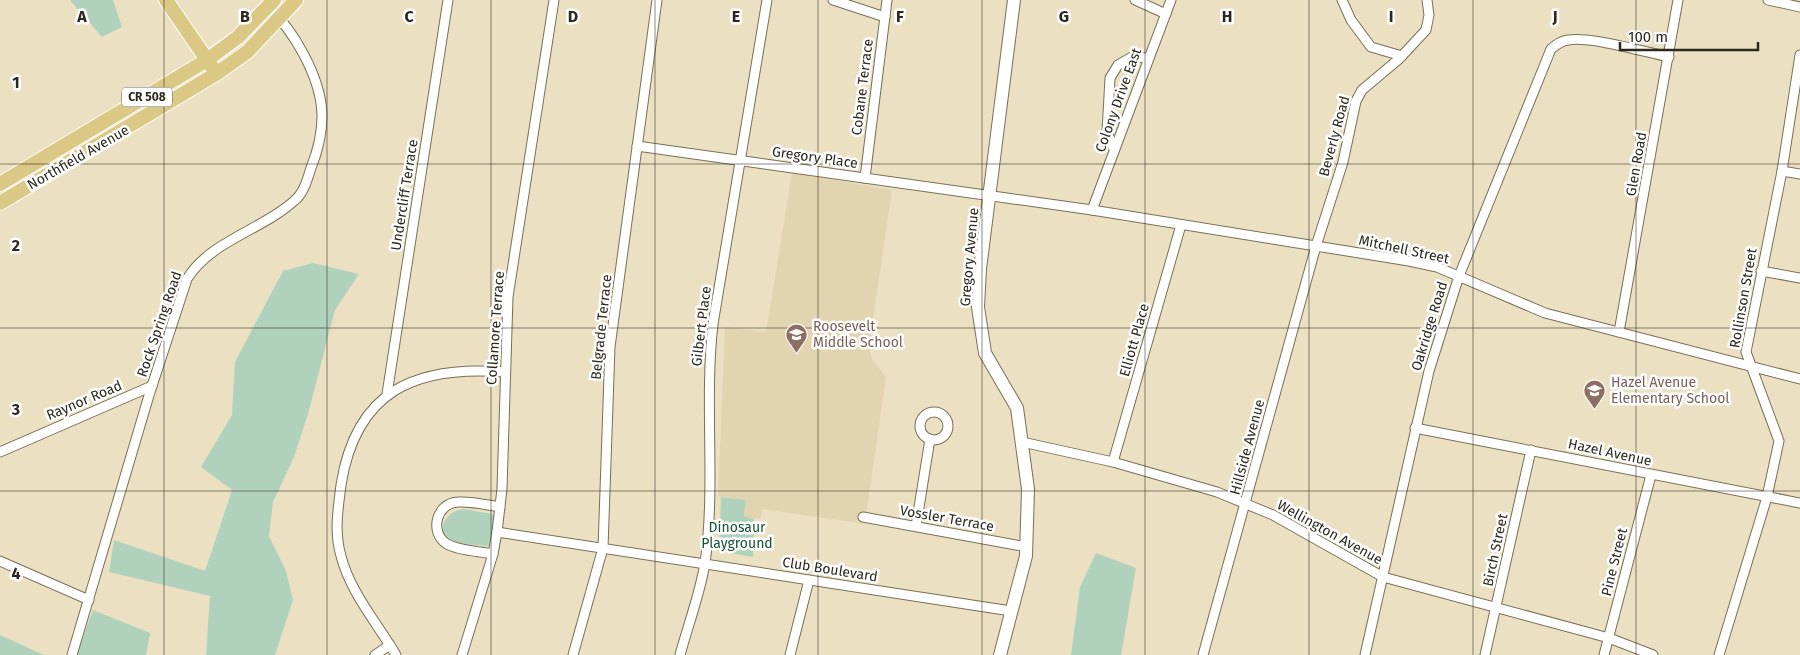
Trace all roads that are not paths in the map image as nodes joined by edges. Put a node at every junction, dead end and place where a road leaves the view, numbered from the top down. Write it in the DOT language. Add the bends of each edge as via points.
graph roads {
  1 [pos="166,0"];
  2 [pos="296,0"];
  3 [pos="448,0"];
  4 [pos="554,0"];
  5 [pos="657,0"];
  6 [pos="767,0"];
  7 [pos="834,0"];
  8 [pos="887,0"];
  9 [pos="1014,0"];
  10 [pos="1135,0"];
  11 [pos="1171,0"];
  12 [pos="1342,0"];
  13 [pos="1427,0"];
  14 [pos="1678,0"];
  15 [pos="1768,0"];
  16 [pos="271,3"];
  17 [pos="1800,7"];
  18 [pos="1166,14"];
  19 [pos="885,17"];
  20 [pos="281,18"];
  21 [pos="1800,55"];
  22 [pos="1402,56"];
  23 [pos="1669,57"];
  24 [pos="1148,58"];
  25 [pos="207,60"];
  26 [pos="1799,66"];
  27 [pos="216,74"];
  28 [pos="637,146"];
  29 [pos="1114,149"];
  30 [pos="740,160"];
  31 [pos="1782,171"];
  32 [pos="1800,174"];
  33 [pos="865,178"];
  34 [pos="0,184"];
  35 [pos="990,196"];
  36 [pos="0,203"];
  37 [pos="1092,210"];
  38 [pos="1181,225"];
  39 [pos="1316,246"];
  40 [pos="1761,271"];
  41 [pos="1459,276"];
  42 [pos="1800,278"];
  43 [pos="1619,332"];
  44 [pos="1750,366"];
  45 [pos="505,372"];
  46 [pos="1800,379"];
  47 [pos="152,386"];
  48 [pos="387,394"];
  49 [pos="1416,428"];
  50 [pos="930,439"];
  51 [pos="1022,442"];
  52 [pos="1531,450"];
  53 [pos="0,452"];
  54 [pos="1113,462"];
  55 [pos="1651,475"];
  56 [pos="1767,497"];
  57 [pos="1246,502"];
  58 [pos="1800,503"];
  59 [pos="500,507"];
  60 [pos="863,517"];
  61 [pos="916,526"];
  62 [pos="496,532"];
  63 [pos="1027,547"];
  64 [pos="603,548"];
  65 [pos="492,554"];
  66 [pos="0,561"];
  67 [pos="705,564"];
  68 [pos="1383,577"];
  69 [pos="809,580"];
  70 [pos="89,600"];
  71 [pos="1497,608"];
  72 [pos="1012,611"];
  73 [pos="1609,638"];
  74 [pos="390,645"];
  75 [pos="72,655"];
  76 [pos="375,655"];
  77 [pos="396,655"];
  78 [pos="462,655"];
  79 [pos="573,655"];
  80 [pos="680,655"];
  81 [pos="790,655"];
  82 [pos="1000,655"];
  83 [pos="1203,655"];
  84 [pos="1365,655"];
  85 [pos="1485,655"];
  86 [pos="1604,655"];
  87 [pos="1654,655"];
  88 [pos="1719,655"];
  1 -- 25 [label="main road"];
  2 -- 20 [label="main road, Northfield Avenue / CR 508"];
  3 -- 48 [label="street, Undercliff Terrace"];
  4 -- 45 [label="street, Collamore Terrace" via="508,297"];
  5 -- 28 [label="street, Belgrade Terrace"];
  6 -- 30 [label="street, Gilbert Place"];
  7 -- 19 [label="street"];
  8 -- 19 [label="street, Cobane Terrace"];
  9 -- 35 [label="main road, Gregory Avenue"];
  10 -- 18 [label="street"];
  11 -- 18 [label="street, Colony Drive East"];
  12 -- 22 [label="street" via="1351,20 1370,47"];
  13 -- 22 [label="street, Beverly Road" via="1430,15 1426,30"];
  14 -- 23 [label="street, Glen Road"];
  15 -- 17 [label="street"];
  16 -- 20 [label="street, Rock Spring Road"];
  16 -- 25 [label="main road, Northfield Avenue / CR 508" via="238,37"];
  18 -- 24 [label="street, Colony Drive East"];
  19 -- 33 [label="street, Cobane Terrace"];
  20 -- 27 [label="main road, Northfield Avenue / CR 508" via="247,52"];
  20 -- 47 [label="street, Rock Spring Road" via="320,90 322,121 318,153 296,200 195,266 187,279"];
  21 -- 26 [label="street, Rollinson Street"];
  22 -- 39 [label="street, Beverly Road" via="1362,90 1356,101 1343,162"];
  23 -- 41 [label="street, Oakridge Road" via="1570,39 1551,49"];
  23 -- 43 [label="street, Glen Road"];
  24 -- 29 [label="street, Colony Drive East"];
  24 -- 29 [label="street" via="1132,57 1118,65 1110,78 1107,132"];
  25 -- 27 [label="main road"];
  25 -- 34 [label="main road, Northfield Avenue / CR 508"];
  26 -- 31 [label="street, Rollinson Street"];
  27 -- 36 [label="main road, Northfield Avenue / CR 508"];
  28 -- 30 [label="street, Gregory Place"];
  28 -- 64 [label="street, Belgrade Terrace" via="610,347"];
  29 -- 37 [label="street, Colony Drive East"];
  30 -- 33 [label="street, Gregory Place"];
  30 -- 67 [label="street, Gilbert Place" via="708,364 709,500"];
  31 -- 32 [label="street"];
  31 -- 40 [label="street, Rollinson Street"];
  33 -- 35 [label="street, Gregory Place"];
  35 -- 37 [label="street, Mitchell Street"];
  35 -- 51 [label="main road, Gregory Avenue" via="978,307 985,353 1017,408"];
  37 -- 38 [label="street, Mitchell Street"];
  38 -- 39 [label="street, Mitchell Street"];
  38 -- 54 [label="street, Elliott Place"];
  39 -- 41 [label="street, Mitchell Street" via="1409,261"];
  39 -- 57 [label="street, Hillside Avenue"];
  40 -- 42 [label="street"];
  40 -- 44 [label="street, Rollinson Street" via="1746,352"];
  41 -- 43 [label="street, Mitchell Street" via="1545,312"];
  41 -- 49 [label="street, Oakridge Road" via="1429,371"];
  43 -- 44 [label="street, Mitchell Street"];
  44 -- 46 [label="street, Mitchell Street"];
  44 -- 56 [label="street, Rollinson Street" via="1779,441"];
  45 -- 48 [label="street" via="475,370 437,374"];
  45 -- 59 [label="street, Collamore Terrace"];
  47 -- 53 [label="street, Raynor Road"];
  47 -- 70 [label="street, Rock Spring Road"];
  48 -- 74 [label="street" via="357,432 352,445 344,468 336,537 348,578"];
  49 -- 52 [label="street, Hazel Avenue"];
  49 -- 68 [label="street, Oakridge Road"];
  50 -- 61 [label="street"];
  51 -- 54 [label="street, Wellington Avenue"];
  51 -- 63 [label="main road, Gregory Avenue" via="1028,489"];
  52 -- 55 [label="street, Hazel Avenue"];
  52 -- 71 [label="street, Birch Street"];
  54 -- 57 [label="street, Wellington Avenue"];
  55 -- 56 [label="street, Hazel Avenue"];
  55 -- 73 [label="street, Pine Street"];
  56 -- 58 [label="street, Hazel Avenue"];
  56 -- 88 [label="street, Rollinson Street"];
  57 -- 68 [label="street, Wellington Avenue"];
  57 -- 83 [label="street, Hillside Avenue"];
  59 -- 62 [label="street, Collamore Terrace"];
  59 -- 65 [label="street" via="458,502 444,507 437,519 437,533 446,544"];
  60 -- 61 [label="street, Vossler Terrace"];
  61 -- 63 [label="street, Vossler Terrace"];
  62 -- 64 [label="street, Club Boulevard"];
  62 -- 65 [label="street, Collamore Terrace"];
  63 -- 72 [label="main road, Gregory Avenue"];
  64 -- 67 [label="street, Club Boulevard"];
  64 -- 79 [label="street, Belgrade Terrace"];
  65 -- 78 [label="street, Collamore Terrace"];
  66 -- 70 [label="street"];
  67 -- 69 [label="street, Club Boulevard"];
  67 -- 80 [label="street, Gilbert Place"];
  68 -- 71 [label="street, Wellington Avenue"];
  68 -- 84 [label="street, Oakridge Road"];
  69 -- 72 [label="street, Club Boulevard"];
  69 -- 81 [label="street"];
  70 -- 75 [label="street, Rock Spring Road"];
  71 -- 73 [label="street, Wellington Avenue"];
  71 -- 85 [label="street, Birch Street"];
  72 -- 82 [label="main road, Gregory Avenue"];
  73 -- 86 [label="street, Pine Street"];
  73 -- 87 [label="street, Wellington Avenue"];
  74 -- 76 [label="street"];
  74 -- 77 [label="street"];
}
